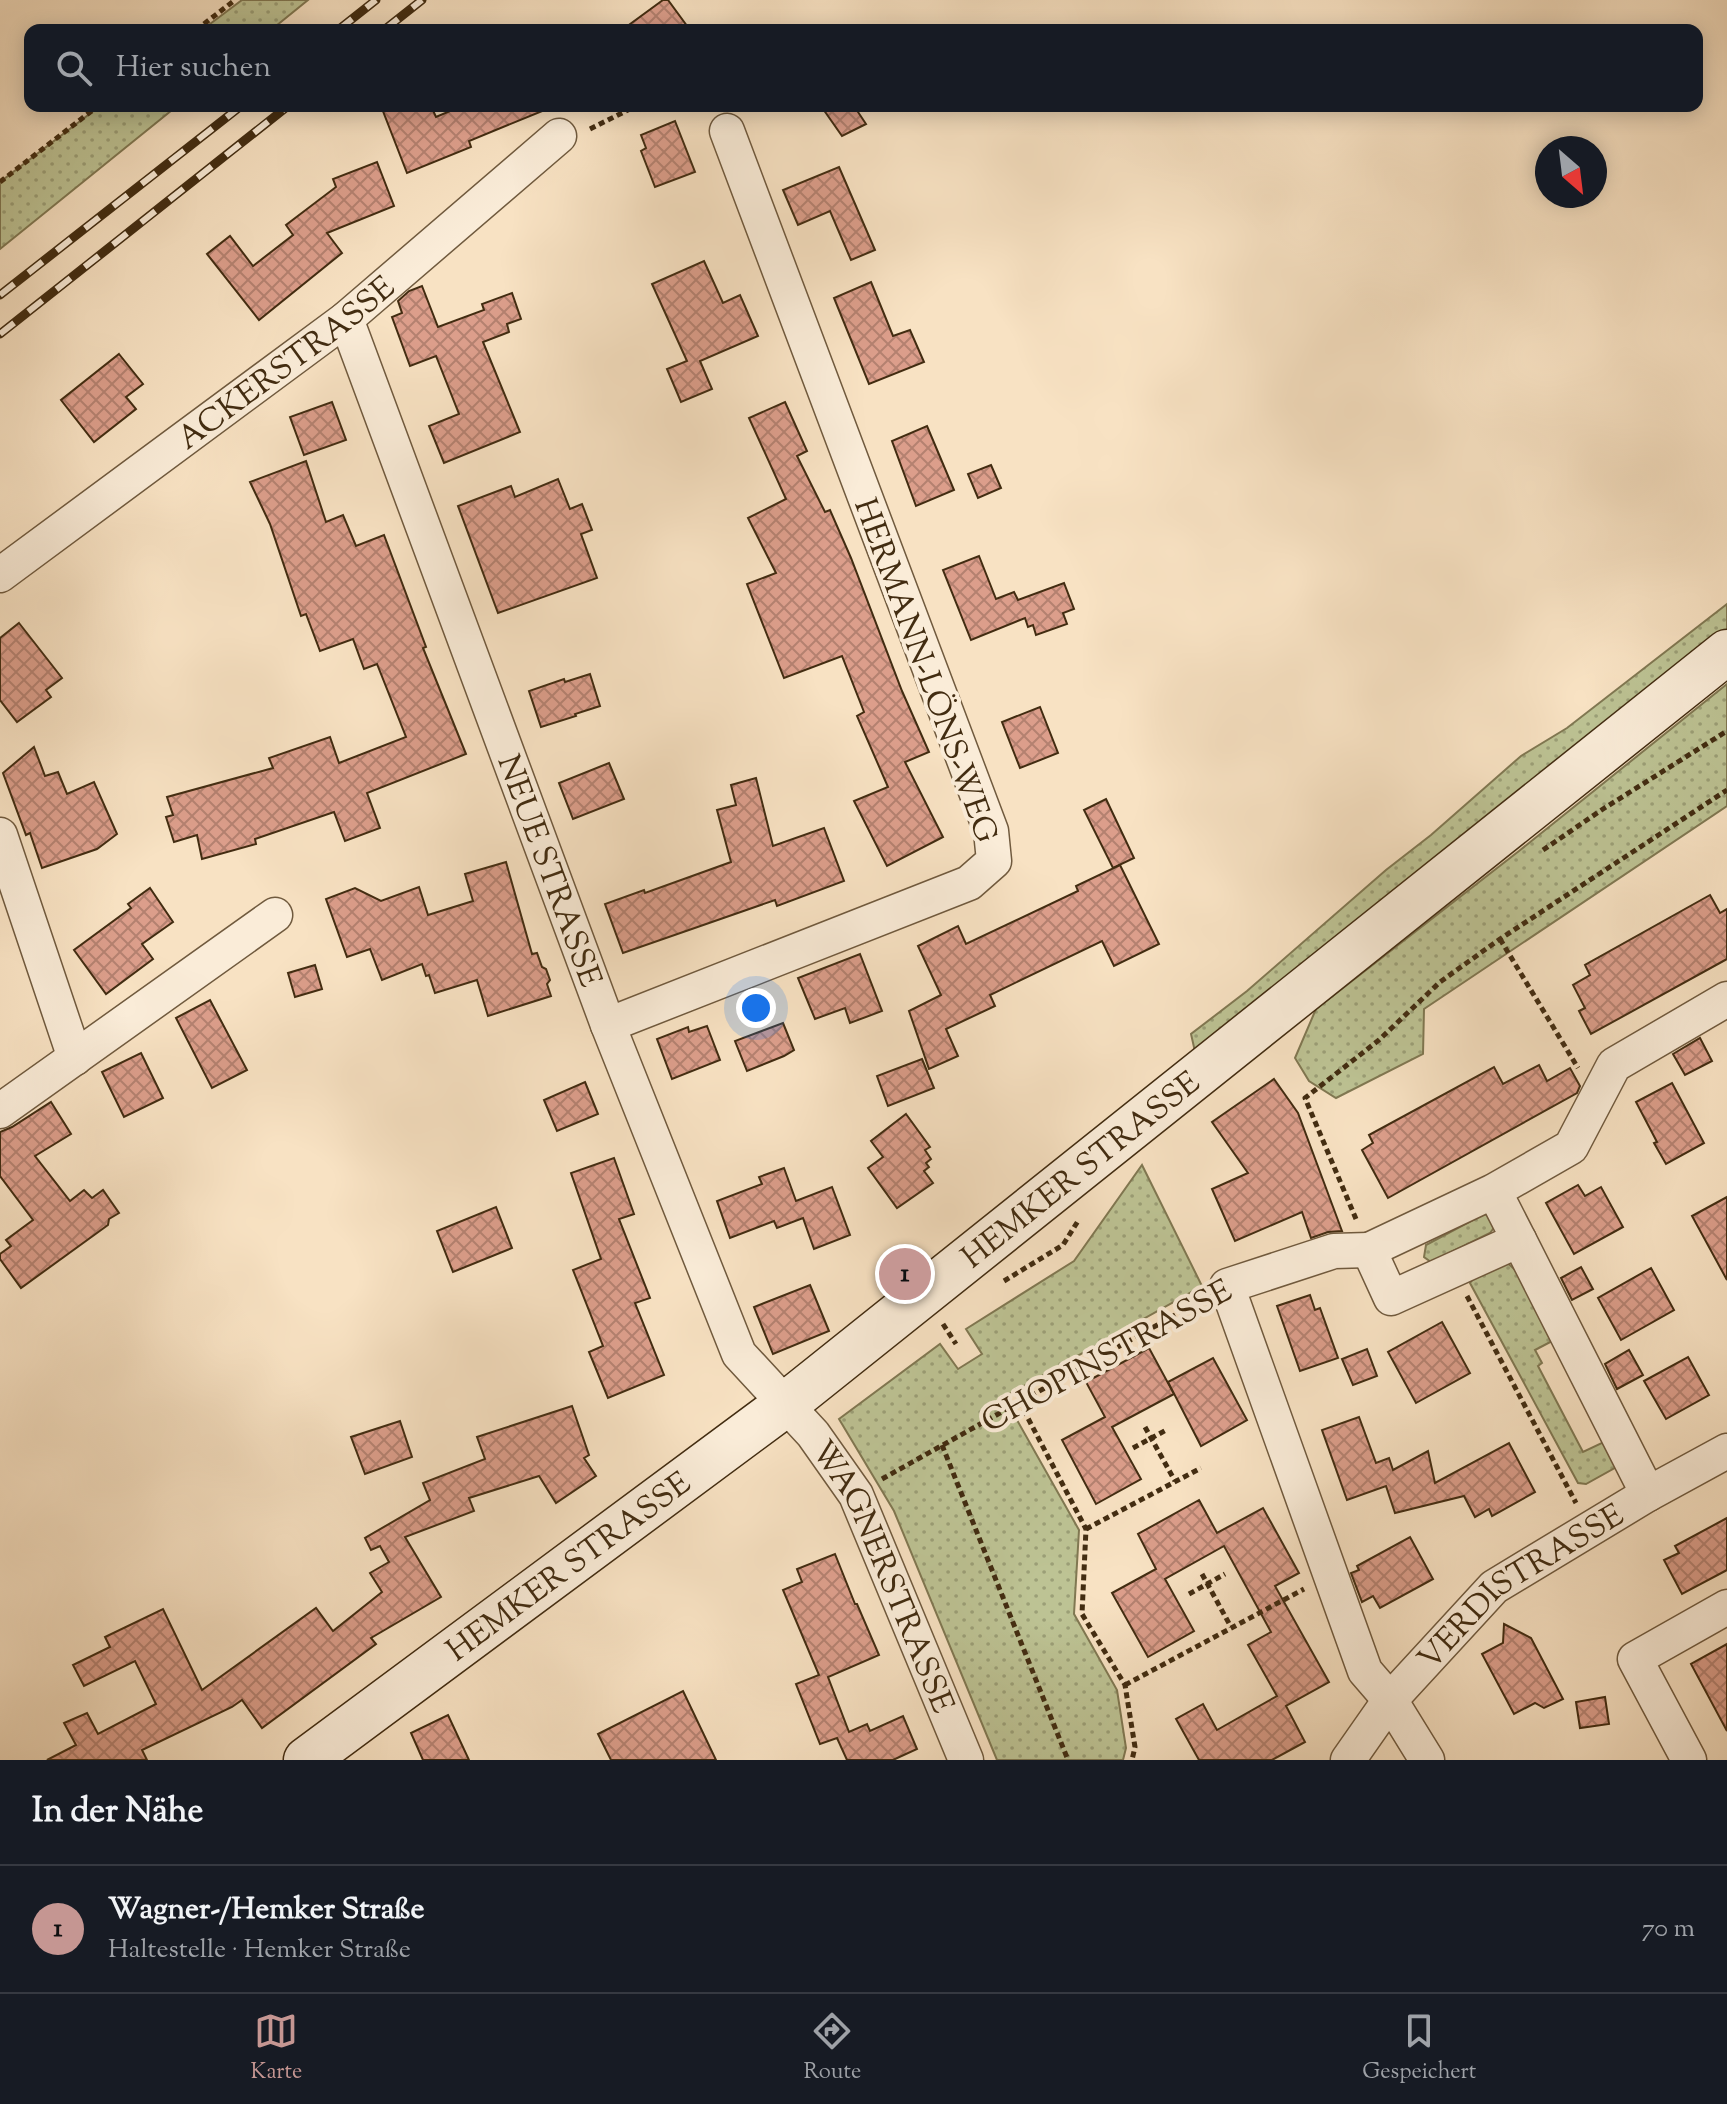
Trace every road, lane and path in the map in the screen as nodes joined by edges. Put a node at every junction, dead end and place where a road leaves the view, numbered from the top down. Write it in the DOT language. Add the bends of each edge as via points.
graph roads {
  1 [pos="235,0"];
  2 [pos="204,24"];
  3 [pos="90,112"];
  4 [pos="624,112"];
  5 [pos="727,131"];
  6 [pos="559,136"];
  7 [pos="0,182"];
  8 [pos="346,319"];
  9 [pos="0,575"];
  10 [pos="1727,652"];
  11 [pos="1727,790"];
  12 [pos="0,835"];
  13 [pos="275,915"];
  14 [pos="1500,939"];
  15 [pos="1727,999"];
  16 [pos="608,1025"];
  17 [pos="75,1058"];
  18 [pos="1596,1099"];
  19 [pos="0,1111"];
  20 [pos="1494,1191"];
  21 [pos="1519,1240"];
  22 [pos="1369,1250"];
  23 [pos="1454,1270"];
  24 [pos="1227,1286"];
  25 [pos="940,1320"];
  26 [pos="956,1344"];
  27 [pos="1019,1401"];
  28 [pos="786,1404"];
  29 [pos="1145,1427"];
  30 [pos="1168,1429"];
  31 [pos="1151,1438"];
  32 [pos="942,1445"];
  33 [pos="1133,1448"];
  34 [pos="1726,1453"];
  35 [pos="1201,1468"];
  36 [pos="1175,1481"];
  37 [pos="1648,1494"];
  38 [pos="856,1495"];
  39 [pos="1086,1529"];
  40 [pos="1590,1529"];
  41 [pos="1202,1574"];
  42 [pos="1225,1574"];
  43 [pos="1331,1575"];
  44 [pos="1207,1584"];
  45 [pos="1189,1594"];
  46 [pos="1727,1607"];
  47 [pos="1231,1627"];
  48 [pos="1125,1685"];
  49 [pos="1390,1700"];
  50 [pos="306,1760"];
  51 [pos="966,1760"];
  52 [pos="1068,1760"];
  53 [pos="1132,1760"];
  54 [pos="1348,1760"];
  55 [pos="1427,1760"];
  56 [pos="1689,1760"];
  1 -- 2 [label="path"];
  3 -- 7 [label="path"];
  4 -- 6 [label="path" via="583,132"];
  5 -- 16 [label="street, HERMANN-LÖNS-WEG" via="991,831 994,861 969,883"];
  6 -- 8 [label="street, ACKERSTRASSE"];
  8 -- 9 [label="street, ACKERSTRASSE"];
  8 -- 16 [label="street, NEUE STRASSE"];
  10 -- 28 [label="main road, HEMKER STRASSE"];
  11 -- 14 [label="path"];
  12 -- 17 [label="street"];
  13 -- 17 [label="street"];
  14 -- 18 [label="path"];
  14 -- 22 [label="path" via="1440,982 1379,1040 1305,1098"];
  15 -- 18 [label="street, CHOPINSTRASSE" via="1614,1065"];
  16 -- 28 [label="street, NEUE STRASSE" via="739,1354"];
  17 -- 19 [label="street"];
  18 -- 20 [label="street, CHOPINSTRASSE" via="1571,1147"];
  20 -- 21 [label="street"];
  20 -- 22 [label="street, CHOPINSTRASSE"];
  21 -- 23 [label="street"];
  21 -- 37 [label="street"];
  22 -- 23 [label="street" via="1391,1298"];
  22 -- 24 [label="street, CHOPINSTRASSE" via="1334,1251"];
  23 -- 40 [label="path"];
  24 -- 27 [label="path, CHOPINSTRASSE"];
  24 -- 43 [label="street"];
  25 -- 26 [label="path"];
  27 -- 32 [label="path, CHOPINSTRASSE"];
  27 -- 39 [label="path"];
  28 -- 38 [label="street, WAGNERSTRASSE"];
  28 -- 50 [label="main road, HEMKER STRASSE"];
  29 -- 31 [label="path"];
  30 -- 31 [label="path"];
  31 -- 33 [label="path"];
  31 -- 36 [label="path"];
  32 -- 38 [label="path, CHOPINSTRASSE"];
  32 -- 52 [label="path"];
  34 -- 37 [label="street, VERDISTRASSE"];
  35 -- 36 [label="path"];
  36 -- 39 [label="path"];
  37 -- 40 [label="street, VERDISTRASSE"];
  38 -- 51 [label="street, WAGNERSTRASSE"];
  39 -- 48 [label="path" via="1082,1614"];
  40 -- 49 [label="street, VERDISTRASSE" via="1494,1587"];
  41 -- 44 [label="path"];
  42 -- 44 [label="path"];
  43 -- 47 [label="path"];
  43 -- 49 [label="street" via="1365,1671"];
  44 -- 45 [label="path"];
  44 -- 47 [label="path"];
  46 -- 56 [label="street" via="1635,1659"];
  47 -- 48 [label="path"];
  48 -- 53 [label="path" via="1135,1747"];
  49 -- 54 [label="street, VERDISTRASSE"];
  49 -- 55 [label="street"];
}
